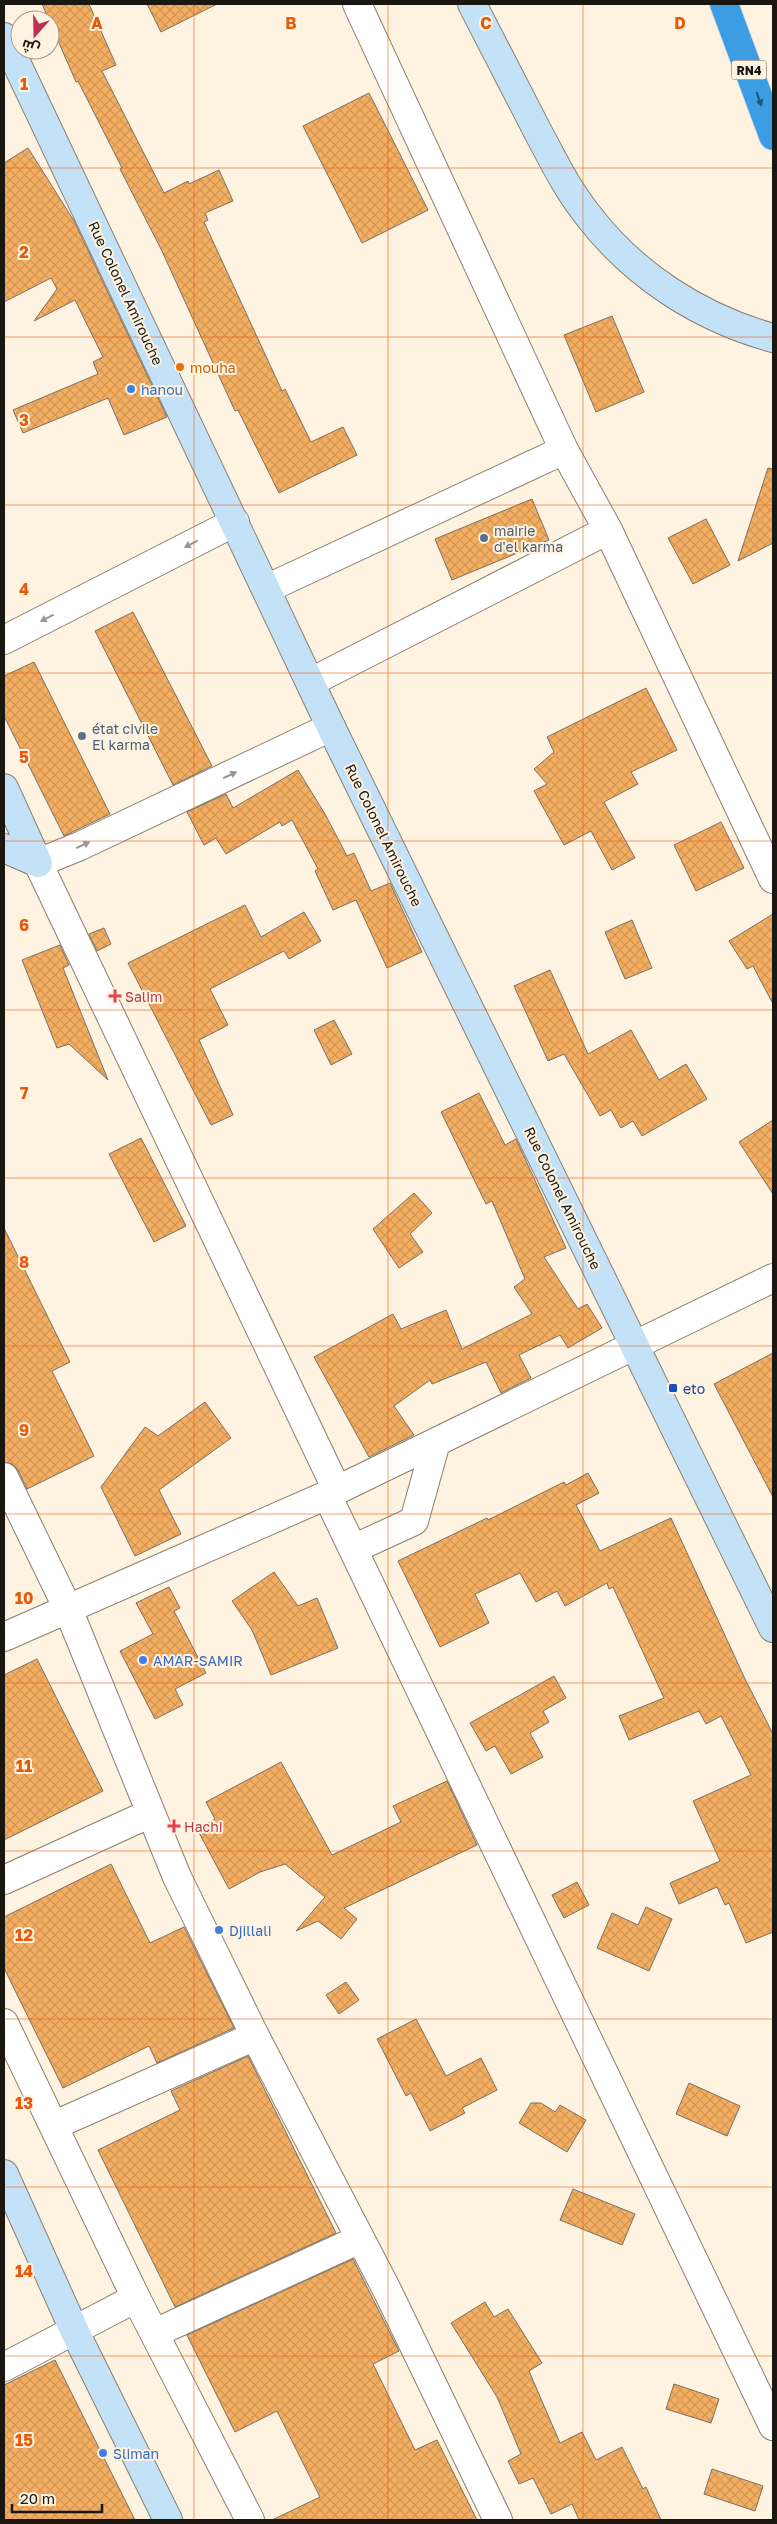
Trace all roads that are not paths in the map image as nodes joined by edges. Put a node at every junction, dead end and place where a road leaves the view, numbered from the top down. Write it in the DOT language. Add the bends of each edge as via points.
graph roads {
  1 [pos="357,4"];
  2 [pos="472,4"];
  3 [pos="724,4"];
  4 [pos="4,37"];
  5 [pos="773,136"];
  6 [pos="773,338"];
  7 [pos="564,450"];
  8 [pos="235,522"];
  9 [pos="608,530"];
  10 [pos="266,589"];
  11 [pos="4,640"];
  12 [pos="311,682"];
  13 [pos="331,727"];
  14 [pos="4,788"];
  15 [pos="4,848"];
  16 [pos="38,863"];
  17 [pos="773,879"];
  18 [pos="773,1278"];
  19 [pos="636,1344"];
  20 [pos="436,1442"];
  21 [pos="4,1477"];
  22 [pos="332,1493"];
  23 [pos="353,1549"];
  24 [pos="68,1609"];
  25 [pos="773,1628"];
  26 [pos="4,1637"];
  27 [pos="151,1813"];
  28 [pos="4,1880"];
  29 [pos="4,2022"];
  30 [pos="255,2036"];
  31 [pos="55,2125"];
  32 [pos="4,2174"];
  33 [pos="360,2239"];
  34 [pos="136,2298"];
  35 [pos="75,2332"];
  36 [pos="155,2333"];
  37 [pos="4,2367"];
  38 [pos="773,2426"];
  39 [pos="168,2520"];
  40 [pos="250,2520"];
  41 [pos="498,2520"];
  1 -- 7 [label="street"];
  2 -- 6 [label="street" via="559,171 586,214 658,285 704,313"];
  3 -- 5 [label="highway, RN4, one-way"];
  4 -- 8 [label="street, Rue Colonel Amirouche"];
  7 -- 9 [label="street"];
  7 -- 10 [label="street"];
  8 -- 10 [label="street, Rue Colonel Amirouche"];
  8 -- 11 [label="street, one-way"];
  9 -- 12 [label="street"];
  9 -- 17 [label="street"];
  10 -- 12 [label="street, Rue Colonel Amirouche"];
  12 -- 13 [label="street, Rue Colonel Amirouche"];
  16 -- 13 [label="street, one-way"];
  13 -- 19 [label="street, Rue Colonel Amirouche"];
  14 -- 16 [label="street"];
  15 -- 16 [label="street"];
  16 -- 22 [label="street"];
  18 -- 19 [label="street"];
  19 -- 20 [label="street"];
  19 -- 25 [label="street, Rue Colonel Amirouche"];
  20 -- 22 [label="street"];
  20 -- 23 [label="street" via="414,1521"];
  21 -- 24 [label="street"];
  22 -- 23 [label="street"];
  22 -- 24 [label="street"];
  23 -- 38 [label="street"];
  24 -- 26 [label="street"];
  24 -- 27 [label="street"];
  27 -- 28 [label="street"];
  27 -- 30 [label="street" via="177,1877"];
  29 -- 31 [label="street"];
  30 -- 31 [label="street"];
  30 -- 33 [label="street"];
  31 -- 34 [label="street"];
  32 -- 35 [label="street"];
  33 -- 36 [label="street"];
  33 -- 41 [label="street"];
  34 -- 35 [label="street"];
  34 -- 36 [label="street"];
  35 -- 37 [label="street"];
  35 -- 39 [label="street"];
  36 -- 40 [label="street"];
}
